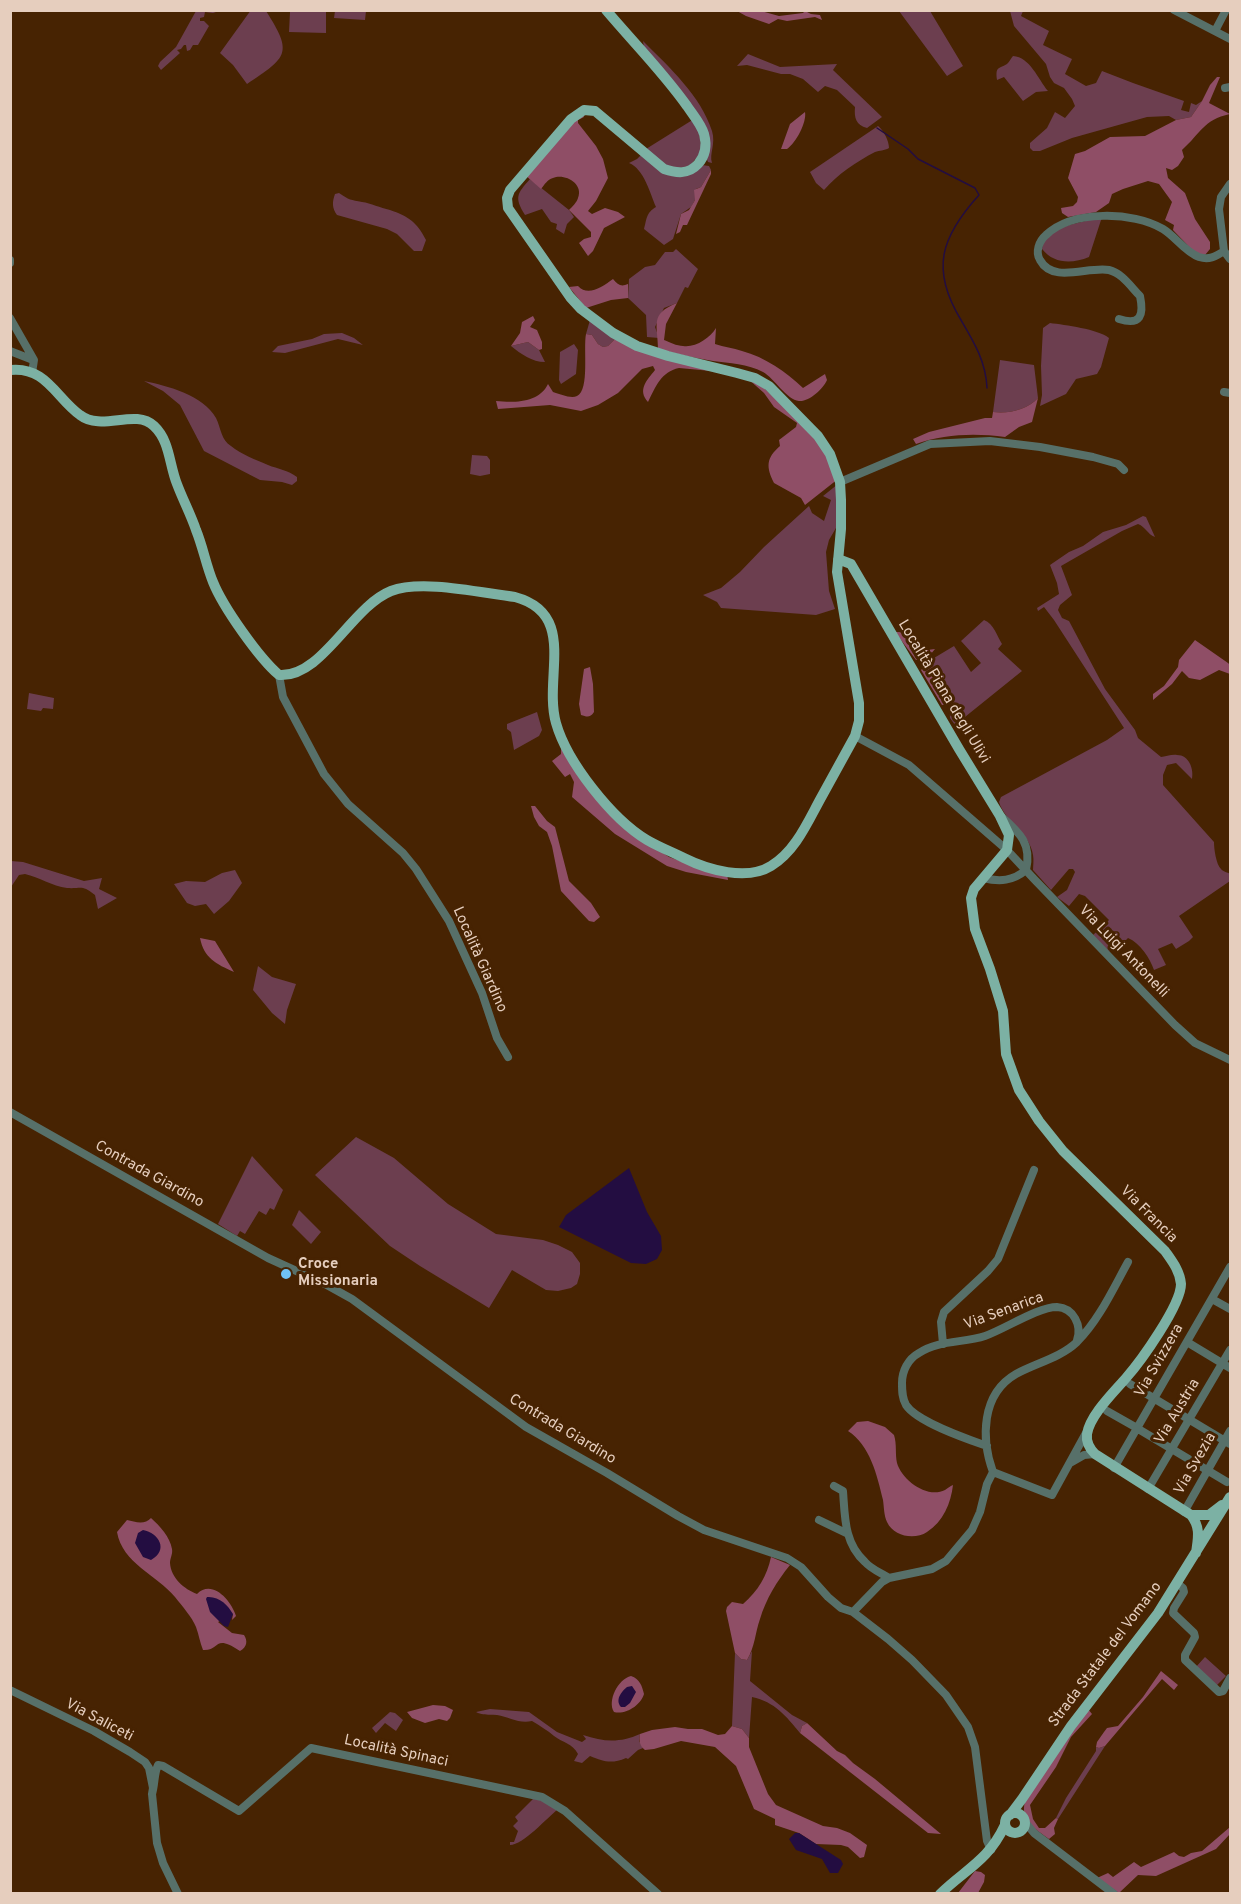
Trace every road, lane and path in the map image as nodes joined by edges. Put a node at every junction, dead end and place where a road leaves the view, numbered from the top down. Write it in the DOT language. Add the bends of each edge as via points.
graph roads {
  1 [pos="606,10"];
  2 [pos="1174,10"];
  3 [pos="1226,10"];
  4 [pos="1215,31"];
  5 [pos="1230,39"];
  6 [pos="1230,184"];
  7 [pos="1224,251"];
  8 [pos="1230,259"];
  9 [pos="10,318"];
  10 [pos="1119,319"];
  11 [pos="10,351"];
  12 [pos="34,360"];
  13 [pos="10,370"];
  14 [pos="32,373"];
  15 [pos="1124,470"];
  16 [pos="840,482"];
  17 [pos="838,559"];
  18 [pos="279,675"];
  19 [pos="855,736"];
  20 [pos="1000,816"];
  21 [pos="1007,850"];
  22 [pos="1026,870"];
  23 [pos="982,878"];
  24 [pos="508,1057"];
  25 [pos="1230,1060"];
  26 [pos="10,1112"];
  27 [pos="1034,1170"];
  28 [pos="1128,1262"];
  29 [pos="1230,1268"];
  30 [pos="1212,1299"];
  31 [pos="1230,1309"];
  32 [pos="1187,1342"];
  33 [pos="944,1344"];
  34 [pos="1076,1344"];
  35 [pos="1230,1350"];
  36 [pos="1227,1366"];
  37 [pos="1130,1384"];
  38 [pos="1154,1398"];
  39 [pos="1107,1411"];
  40 [pos="1190,1419"];
  41 [pos="1139,1429"];
  42 [pos="1087,1430"];
  43 [pos="1230,1431"];
  44 [pos="1228,1442"];
  45 [pos="987,1446"];
  46 [pos="1172,1449"];
  47 [pos="1076,1451"];
  48 [pos="1092,1451"];
  49 [pos="1070,1463"];
  50 [pos="1114,1468"];
  51 [pos="1208,1470"];
  52 [pos="993,1472"];
  53 [pos="1227,1482"];
  54 [pos="834,1486"];
  55 [pos="1148,1489"];
  56 [pos="1230,1497"];
  57 [pos="1192,1516"];
  58 [pos="819,1520"];
  59 [pos="1212,1528"];
  60 [pos="846,1533"];
  61 [pos="1196,1553"];
  62 [pos="889,1578"];
  63 [pos="1177,1583"];
  64 [pos="853,1612"];
  65 [pos="1230,1678"];
  66 [pos="10,1690"];
  67 [pos="152,1794"];
  68 [pos="1015,1824"];
  69 [pos="991,1850"];
  70 [pos="178,1893"];
  71 [pos="658,1893"];
  72 [pos="940,1893"];
  73 [pos="1114,1893"];
  1 -- 16 [label="main road" via="664,76 700,125 706,147 704,156 689,171 664,169 595,111 584,110 571,119 510,190 508,208 581,309 637,346 755,378 769,386 818,436 831,454"];
  2 -- 4 [label="street"];
  3 -- 4 [label="street"];
  4 -- 5 [label="street"];
  6 -- 7 [label="street" via="1218,209"];
  7 -- 8 [label="street"];
  7 -- 10 [label="street" via="1209,259 1200,257 1160,228 1116,215 1085,218 1046,235 1038,253 1040,261 1052,270 1108,270 1140,296 1139,318 1135,322"];
  9 -- 12 [label="street"];
  11 -- 12 [label="street"];
  12 -- 14 [label="street"];
  13 -- 14 [label="main road"];
  14 -- 18 [label="main road" via="50,384 87,420 134,419 158,429 214,585 257,652"];
  15 -- 16 [label="street" via="1118,464 1093,457 990,441 930,444"];
  16 -- 17 [label="main road"];
  17 -- 19 [label="main road" via="859,703"];
  17 -- 20 [label="main road, Località Piana degli Ulivi" via="851,564"];
  18 -- 19 [label="main road" via="292,675 319,658 375,600 401,588 425,586 528,600 543,612 554,632 555,721 587,781 603,801 646,839 696,864 729,872 749,873 770,867 787,853"];
  18 -- 24 [label="street, Località Giardino" via="283,697 324,774 348,804 416,869 450,921"];
  19 -- 21 [label="street" via="909,765"];
  20 -- 21 [label="main road, Località Piana degli Ulivi" via="1009,836"];
  20 -- 22 [label="street" via="1027,846"];
  21 -- 22 [label="street, Via Luigi Antonelli"];
  21 -- 23 [label="main road"];
  22 -- 23 [label="street" via="1017,878"];
  22 -- 25 [label="street, Via Luigi Antonelli" via="1175,1025 1195,1043"];
  23 -- 42 [label="main road, Via Francia" via="971,898 975,929 1003,1011 1006,1054 1019,1090 1063,1151 1165,1251 1181,1284 1162,1327"];
  26 -- 64 [label="street, Contrada Giardino" via="268,1258 352,1299 526,1427 678,1516 721,1537 787,1558 842,1608"];
  27 -- 33 [label="street" via="998,1259 944,1312"];
  28 -- 34 [label="street"];
  29 -- 30 [label="street, Via Svizzera"];
  30 -- 31 [label="street"];
  30 -- 32 [label="street, Via Svizzera"];
  32 -- 36 [label="street"];
  32 -- 38 [label="street, Via Svizzera"];
  33 -- 34 [label="street, Via Senarica" via="985,1336 1059,1307 1076,1319 1080,1333"];
  33 -- 45 [label="street, Via Senarica" via="928,1348 910,1361 902,1379 903,1400 925,1420"];
  34 -- 45 [label="street" via="1004,1384 988,1408"];
  35 -- 36 [label="street, Via Austria"];
  36 -- 40 [label="street, Via Austria"];
  37 -- 38 [label="street"];
  38 -- 40 [label="street"];
  38 -- 41 [label="street, Via Svizzera"];
  39 -- 41 [label="street"];
  40 -- 44 [label="street"];
  40 -- 46 [label="street, Via Austria"];
  41 -- 46 [label="street"];
  41 -- 50 [label="street, Via Svizzera"];
  42 -- 47 [label="street"];
  42 -- 48 [label="main road"];
  43 -- 44 [label="street, Via Svezia"];
  44 -- 51 [label="street, Via Svezia"];
  45 -- 52 [label="street"];
  46 -- 51 [label="street"];
  46 -- 55 [label="street, Via Austria"];
  47 -- 48 [label="street" via="1085,1447"];
  47 -- 49 [label="street"];
  48 -- 49 [label="street"];
  48 -- 50 [label="main road"];
  49 -- 52 [label="street" via="1052,1495"];
  50 -- 55 [label="main road"];
  51 -- 53 [label="street"];
  51 -- 57 [label="street, Via Svezia"];
  52 -- 62 [label="street" via="972,1530 946,1561 932,1569"];
  54 -- 60 [label="street" via="843,1491"];
  55 -- 57 [label="main road"];
  56 -- 57 [label="main road" via="1215,1512"];
  56 -- 59 [label="main road, Strada Statale del Vomano"];
  57 -- 59 [label="main road"];
  57 -- 61 [label="main road" via="1199,1533"];
  58 -- 60 [label="street"];
  59 -- 61 [label="main road, Strada Statale del Vomano"];
  60 -- 62 [label="street" via="865,1563"];
  61 -- 63 [label="main road, Strada Statale del Vomano"];
  62 -- 64 [label="street"];
  63 -- 65 [label="street" via="1184,1592 1173,1612 1195,1636 1185,1655 1186,1663 1219,1692"];
  63 -- 68 [label="main road, Strada Statale del Vomano" via="1149,1626 1071,1726 1022,1799"];
  64 -- 69 [label="street, Contrada Giardino" via="912,1660 946,1695 968,1727 975,1747"];
  66 -- 67 [label="street, Via Saliceti" via="94,1731 145,1762"];
  67 -- 70 [label="street" via="157,1843"];
  67 -- 71 [label="street, Località Spinaci" via="156,1769 158,1765 164,1766 239,1811 311,1749 322,1751 542,1797 565,1811"];
  68 -- 69 [label="main road"];
  68 -- 73 [label="street" via="1034,1833"];
  69 -- 72 [label="main road"];
}
